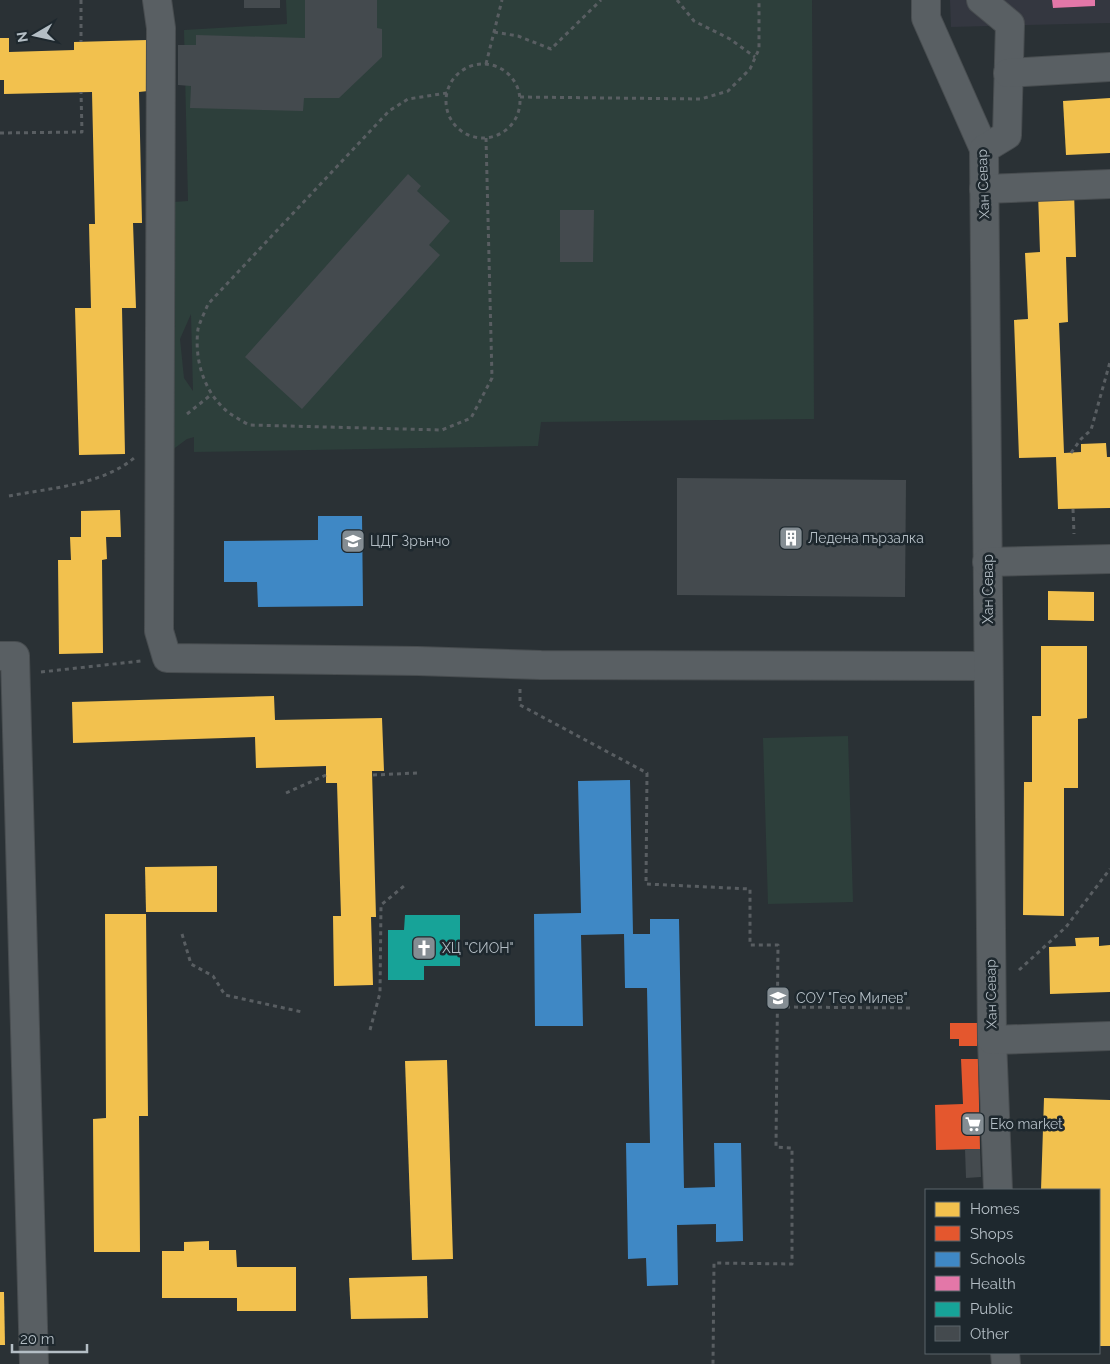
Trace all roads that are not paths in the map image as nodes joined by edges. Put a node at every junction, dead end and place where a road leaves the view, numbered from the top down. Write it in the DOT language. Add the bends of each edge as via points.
graph roads {
  1 [pos="157,0"];
  2 [pos="926,0"];
  3 [pos="981,0"];
  4 [pos="1110,67"];
  5 [pos="1008,73"];
  6 [pos="984,148"];
  7 [pos="1110,184"];
  8 [pos="984,188"];
  9 [pos="1110,559"];
  10 [pos="987,562"];
  11 [pos="8,665"];
  12 [pos="988,666"];
  13 [pos="1110,1036"];
  14 [pos="992,1040"];
  15 [pos="998,1189"];
  16 [pos="34,1364"];
  1 -- 12 [label="street" via="161,28 159,631 167,658 520,664"];
  2 -- 6 [label="street, Хан Севар" via="926,18"];
  3 -- 5 [label="street" via="1010,24"];
  4 -- 5 [label="street"];
  5 -- 6 [label="street" via="1007,135"];
  6 -- 8 [label="street, Хан Севар"];
  7 -- 8 [label="street"];
  8 -- 10 [label="street, Хан Севар"];
  9 -- 10 [label="street"];
  10 -- 12 [label="street, Хан Севар"];
  11 -- 16 [label="street"];
  12 -- 14 [label="street, Хан Севар"];
  13 -- 14 [label="street"];
  14 -- 15 [label="street, Хан Севар"];
}
